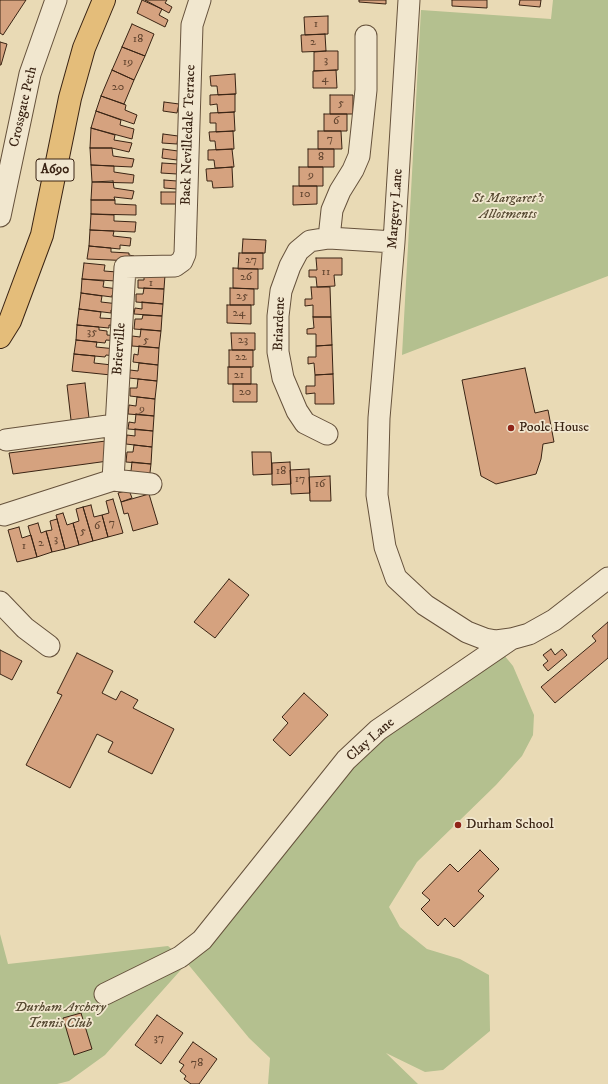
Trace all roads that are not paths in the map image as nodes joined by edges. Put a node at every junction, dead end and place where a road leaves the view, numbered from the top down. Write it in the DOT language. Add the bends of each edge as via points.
graph roads {
  1 [pos="56,0"];
  2 [pos="104,0"];
  3 [pos="200,0"];
  4 [pos="409,0"];
  5 [pos="366,36"];
  6 [pos="0,216"];
  7 [pos="329,238"];
  8 [pos="394,242"];
  9 [pos="175,266"];
  10 [pos="0,337"];
  11 [pos="115,425"];
  12 [pos="327,434"];
  13 [pos="6,440"];
  14 [pos="113,480"];
  15 [pos="151,484"];
  16 [pos="4,515"];
  17 [pos="608,578"];
  18 [pos="0,602"];
  19 [pos="510,639"];
  20 [pos="49,646"];
  21 [pos="105,994"];
  1 -- 6 [label="street, Crossgate Peth" via="30,74"];
  2 -- 10 [label="highway, A690" via="84,48 70,98 42,235 10,321"];
  3 -- 9 [label="street, Back Nevilledale Terrace" via="192,25 185,254 182,261"];
  4 -- 8 [label="street, Margery Lane"];
  5 -- 7 [label="street" via="366,90 359,156 332,210"];
  7 -- 8 [label="street, Briardene"];
  7 -- 12 [label="street, Briardene" via="310,241 298,250 281,291 278,316 278,352 291,398 306,423"];
  8 -- 19 [label="street, Margery Lane" via="379,418 377,495 385,547 396,578 425,604 467,632 496,641"];
  9 -- 11 [label="street, Brierville" via="125,267"];
  11 -- 13 [label="street"];
  11 -- 14 [label="street, Brierville"];
  14 -- 15 [label="street"];
  14 -- 16 [label="street"];
  17 -- 19 [label="street" via="554,620 530,634"];
  18 -- 20 [label="street" via="25,628"];
  19 -- 21 [label="street, Clay Lane" via="378,730 346,760 202,940 180,957"];
}
